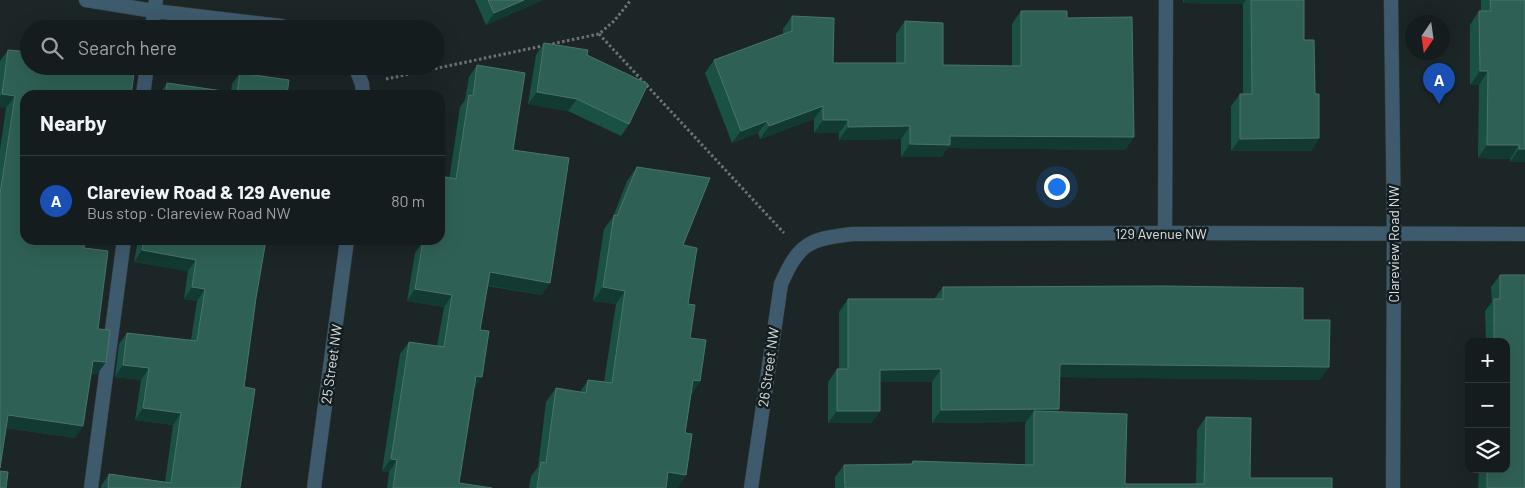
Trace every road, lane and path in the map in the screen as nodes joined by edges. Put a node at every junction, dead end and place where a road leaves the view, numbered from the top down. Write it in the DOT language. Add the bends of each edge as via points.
graph roads {
  1 [pos="86,0"];
  2 [pos="631,0"];
  3 [pos="1166,0"];
  4 [pos="1391,0"];
  5 [pos="155,5"];
  6 [pos="153,20"];
  7 [pos="245,20"];
  8 [pos="598,34"];
  9 [pos="445,70"];
  10 [pos="146,75"];
  11 [pos="358,75"];
  12 [pos="426,75"];
  13 [pos="144,90"];
  14 [pos="363,90"];
  15 [pos="1165,233"];
  16 [pos="1394,233"];
  17 [pos="1525,234"];
  18 [pos="123,245"];
  19 [pos="346,245"];
  20 [pos="800,250"];
  21 [pos="91,488"];
  22 [pos="314,488"];
  23 [pos="751,488"];
  24 [pos="1393,488"];
  1 -- 5 [label="street"];
  2 -- 8 [label="path"];
  3 -- 15 [label="street"];
  4 -- 16 [label="street, Clareview Road NW"];
  5 -- 6 [label="street"];
  5 -- 7 [label="street"];
  8 -- 9 [label="path"];
  8 -- 20 [label="path"];
  10 -- 13 [label="street"];
  11 -- 14 [label="street"];
  12 -- 14 [label="path"];
  15 -- 16 [label="street, 129 Avenue NW"];
  15 -- 20 [label="street, 129 Avenue NW" via="853,234 827,237"];
  16 -- 17 [label="street, 129 Avenue NW"];
  16 -- 24 [label="street, Clareview Road NW"];
  18 -- 21 [label="street"];
  19 -- 22 [label="street, 25 Street NW"];
  20 -- 23 [label="street, 26 Street NW" via="781,284"];
}
